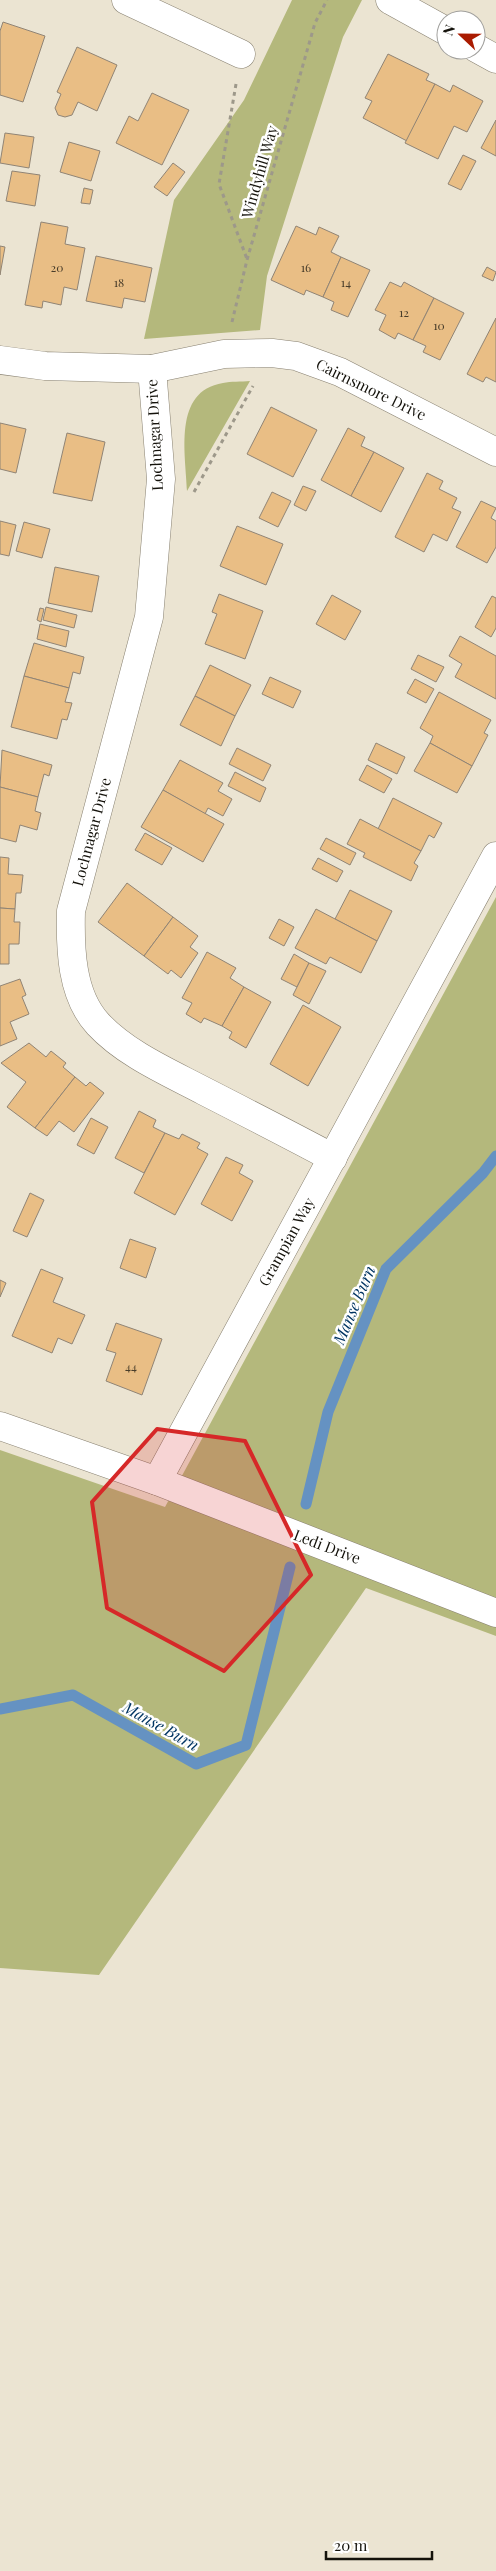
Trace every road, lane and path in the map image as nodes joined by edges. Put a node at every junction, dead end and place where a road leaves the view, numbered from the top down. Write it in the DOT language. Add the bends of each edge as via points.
graph roads {
  1 [pos="126,0"];
  2 [pos="327,0"];
  3 [pos="390,0"];
  4 [pos="436,25"];
  5 [pos="241,54"];
  6 [pos="247,260"];
  7 [pos="272,353"];
  8 [pos="224,354"];
  9 [pos="0,360"];
  10 [pos="152,369"];
  11 [pos="496,452"];
  12 [pos="157,517"];
  13 [pos="496,856"];
  14 [pos="333,1158"];
  15 [pos="0,1426"];
  16 [pos="157,1481"];
  17 [pos="496,1613"];
  1 -- 5 [label="street"];
  2 -- 6 [label="path, Windyhill Way" via="315,23"];
  3 -- 4 [label="street"];
  5 -- 6 [label="path" via="219,184"];
  6 -- 8 [label="path, Windyhill Way"];
  7 -- 8 [label="street, Cairnsmore Drive"];
  7 -- 11 [label="street, Cairnsmore Drive" via="303,358 340,372"];
  7 -- 12 [label="path" via="183,511"];
  8 -- 10 [label="street, Cairnsmore Drive"];
  9 -- 10 [label="street, Cairnsmore Drive" via="45,366"];
  10 -- 12 [label="street, Lochnagar Drive" via="161,479"];
  12 -- 14 [label="street, Lochnagar Drive" via="149,618 71,911 70,954 83,998 97,1023 125,1046 154,1065"];
  13 -- 14 [label="street, Grampian Way"];
  14 -- 16 [label="street, Grampian Way"];
  15 -- 16 [label="street"];
  16 -- 17 [label="street, Ledi Drive"];
}
